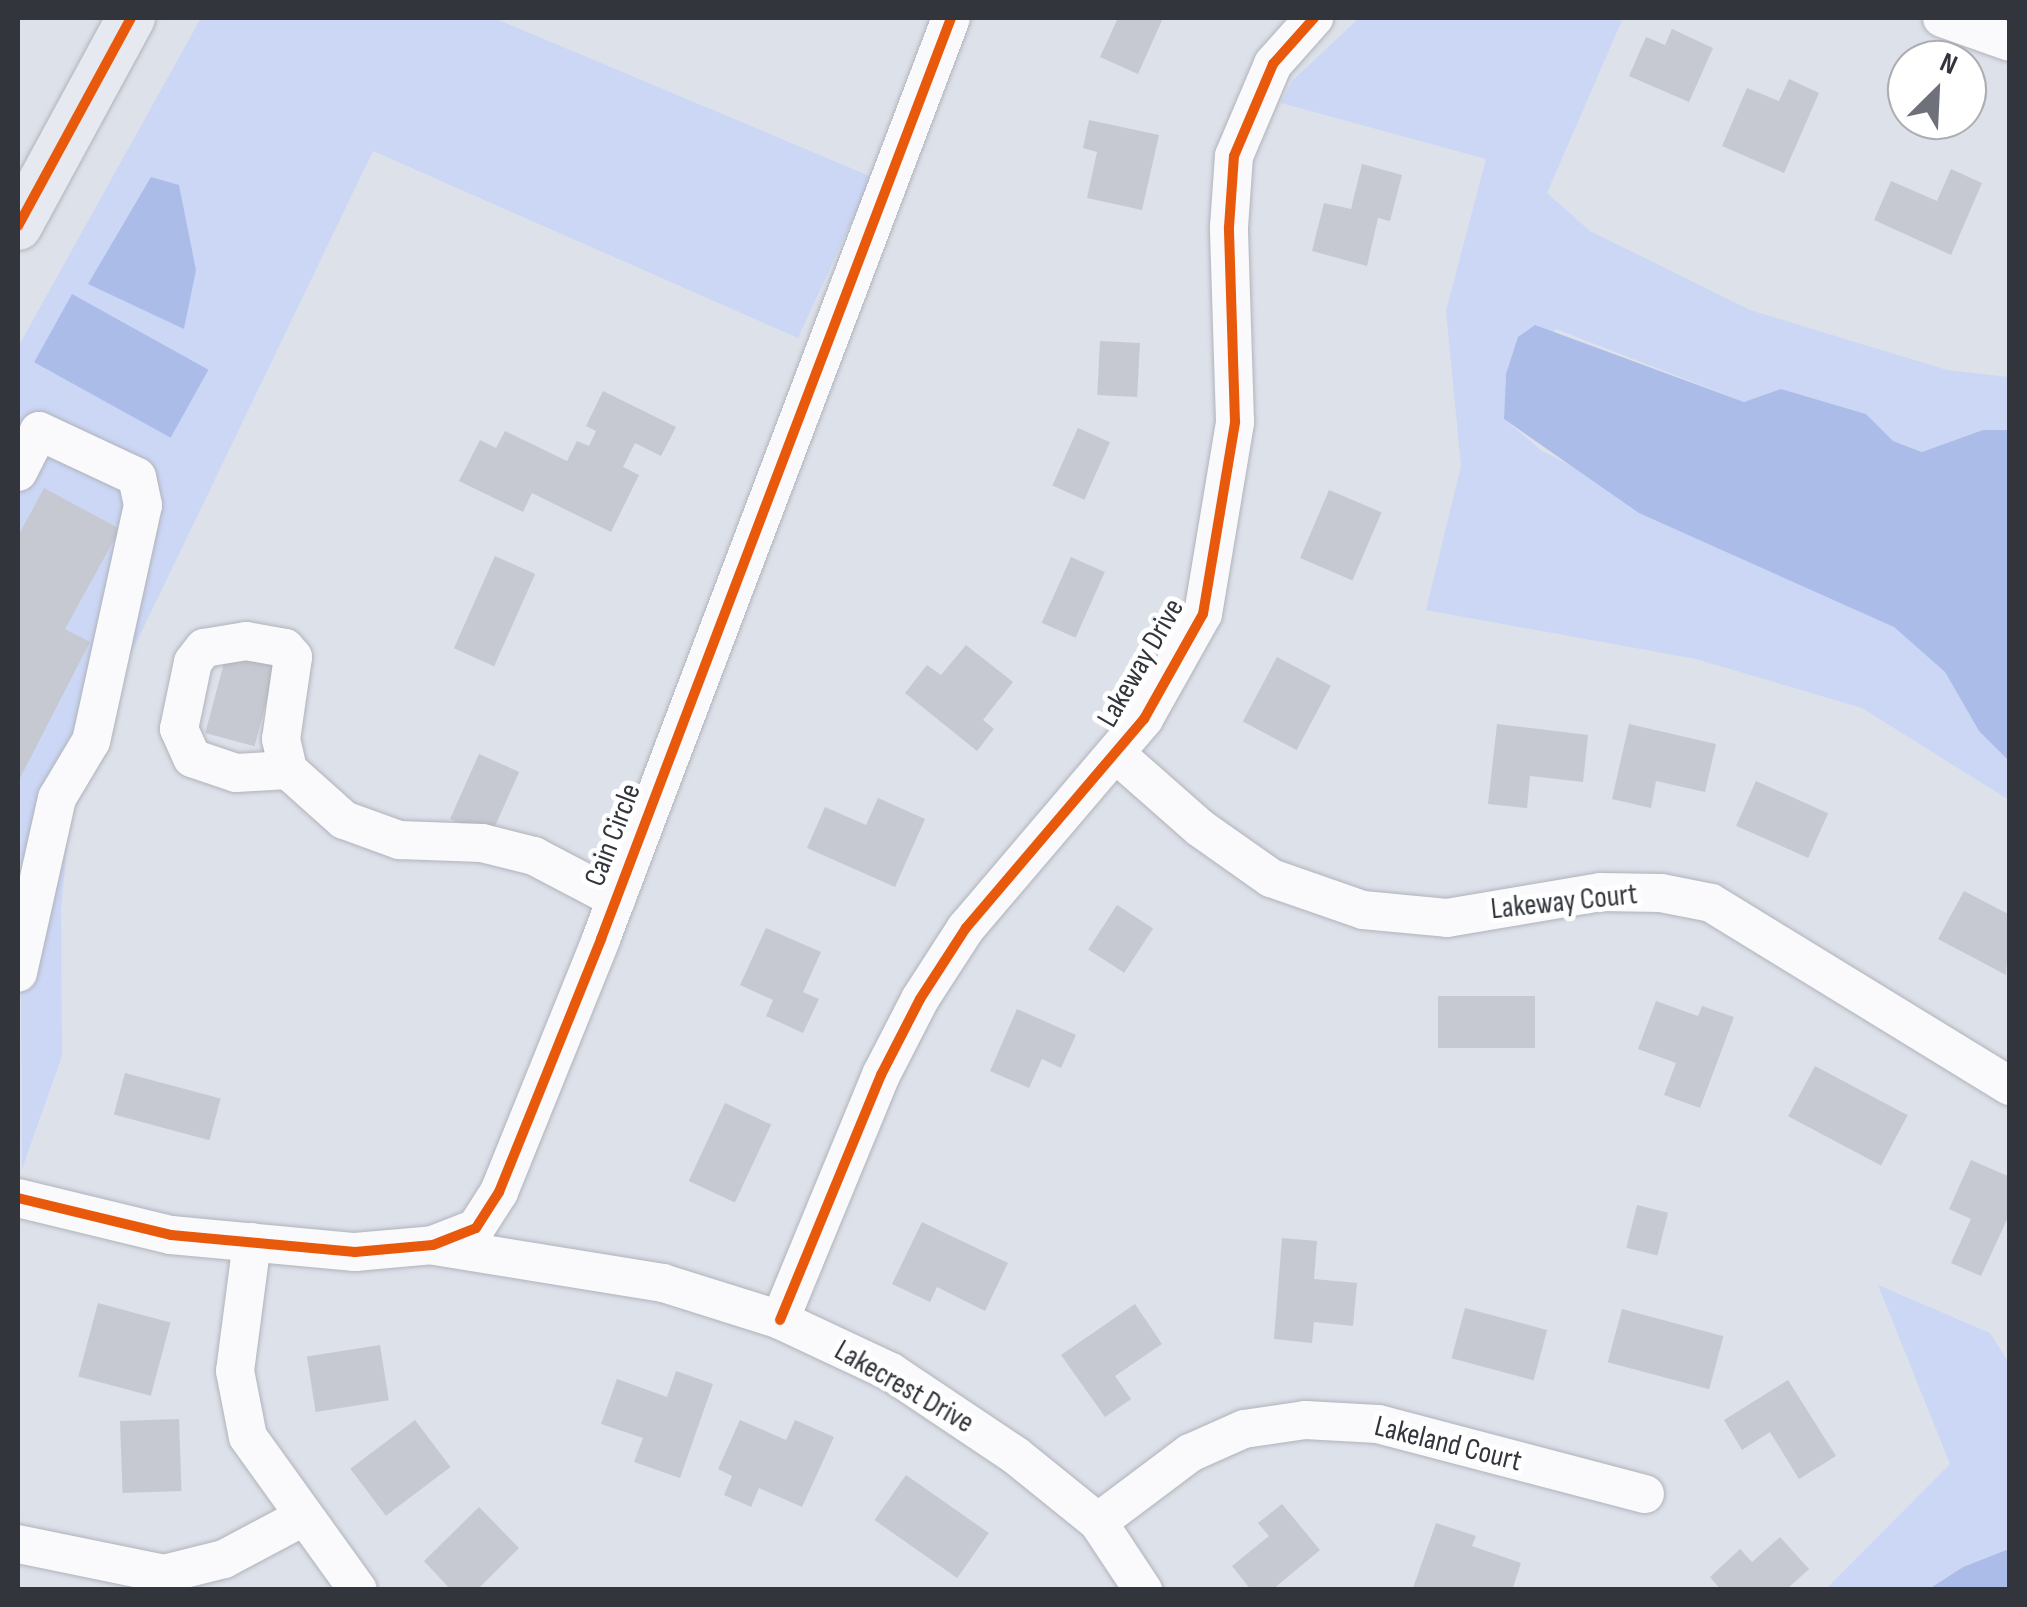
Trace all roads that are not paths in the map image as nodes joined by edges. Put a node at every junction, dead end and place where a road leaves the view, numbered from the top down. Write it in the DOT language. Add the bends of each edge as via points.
graph roads {
  1 [pos="132,18"];
  2 [pos="951,18"];
  3 [pos="1314,18"];
  4 [pos="1963,21"];
  5 [pos="2010,42"];
  6 [pos="18,226"];
  7 [pos="18,472"];
  8 [pos="1116,754"];
  9 [pos="288,770"];
  10 [pos="616,898"];
  11 [pos="18,973"];
  12 [pos="2010,1086"];
  13 [pos="18,1198"];
  14 [pos="252,1242"];
  15 [pos="432,1245"];
  16 [pos="780,1320"];
  17 [pos="1644,1494"];
  18 [pos="302,1517"];
  19 [pos="1098,1522"];
  20 [pos="18,1544"];
  21 [pos="358,1590"];
  22 [pos="1143,1590"];
  1 -- 6 [label="main road"];
  2 -- 10 [label="street, Cain Circle"];
  3 -- 8 [label="street, Lakeway Drive" via="1274,64 1234,156 1229,227 1236,422 1203,614 1144,719"];
  4 -- 5 [label="street"];
  7 -- 11 [label="street" via="39,431 137,477 143,505 91,742 56,798"];
  8 -- 12 [label="street, Lakeway Court" via="1200,828 1271,878 1363,910 1447,918 1601,892 1661,892 1711,903"];
  8 -- 16 [label="street, Lakeway Drive" via="966,928 920,999 881,1075"];
  9 -- 10 [label="street" via="344,820 370,832 504,847 563,868"];
  10 -- 15 [label="street, Cain Circle" via="499,1192 476,1228"];
  13 -- 14 [label="street, Cain Circle" via="171,1235"];
  14 -- 15 [label="street, Cain Circle" via="355,1252"];
  14 -- 18 [label="street" via="234,1371 248,1438"];
  15 -- 16 [label="street, Lakecrest Drive" via="663,1282"];
  16 -- 19 [label="street, Lakecrest Drive" via="891,1372 1015,1454"];
  17 -- 19 [label="street, Lakeland Court" via="1378,1424 1305,1420 1244,1428 1190,1453"];
  18 -- 20 [label="street" via="224,1559 164,1574"];
  18 -- 21 [label="street"];
  19 -- 22 [label="street, Lakecrest Drive"];
}
